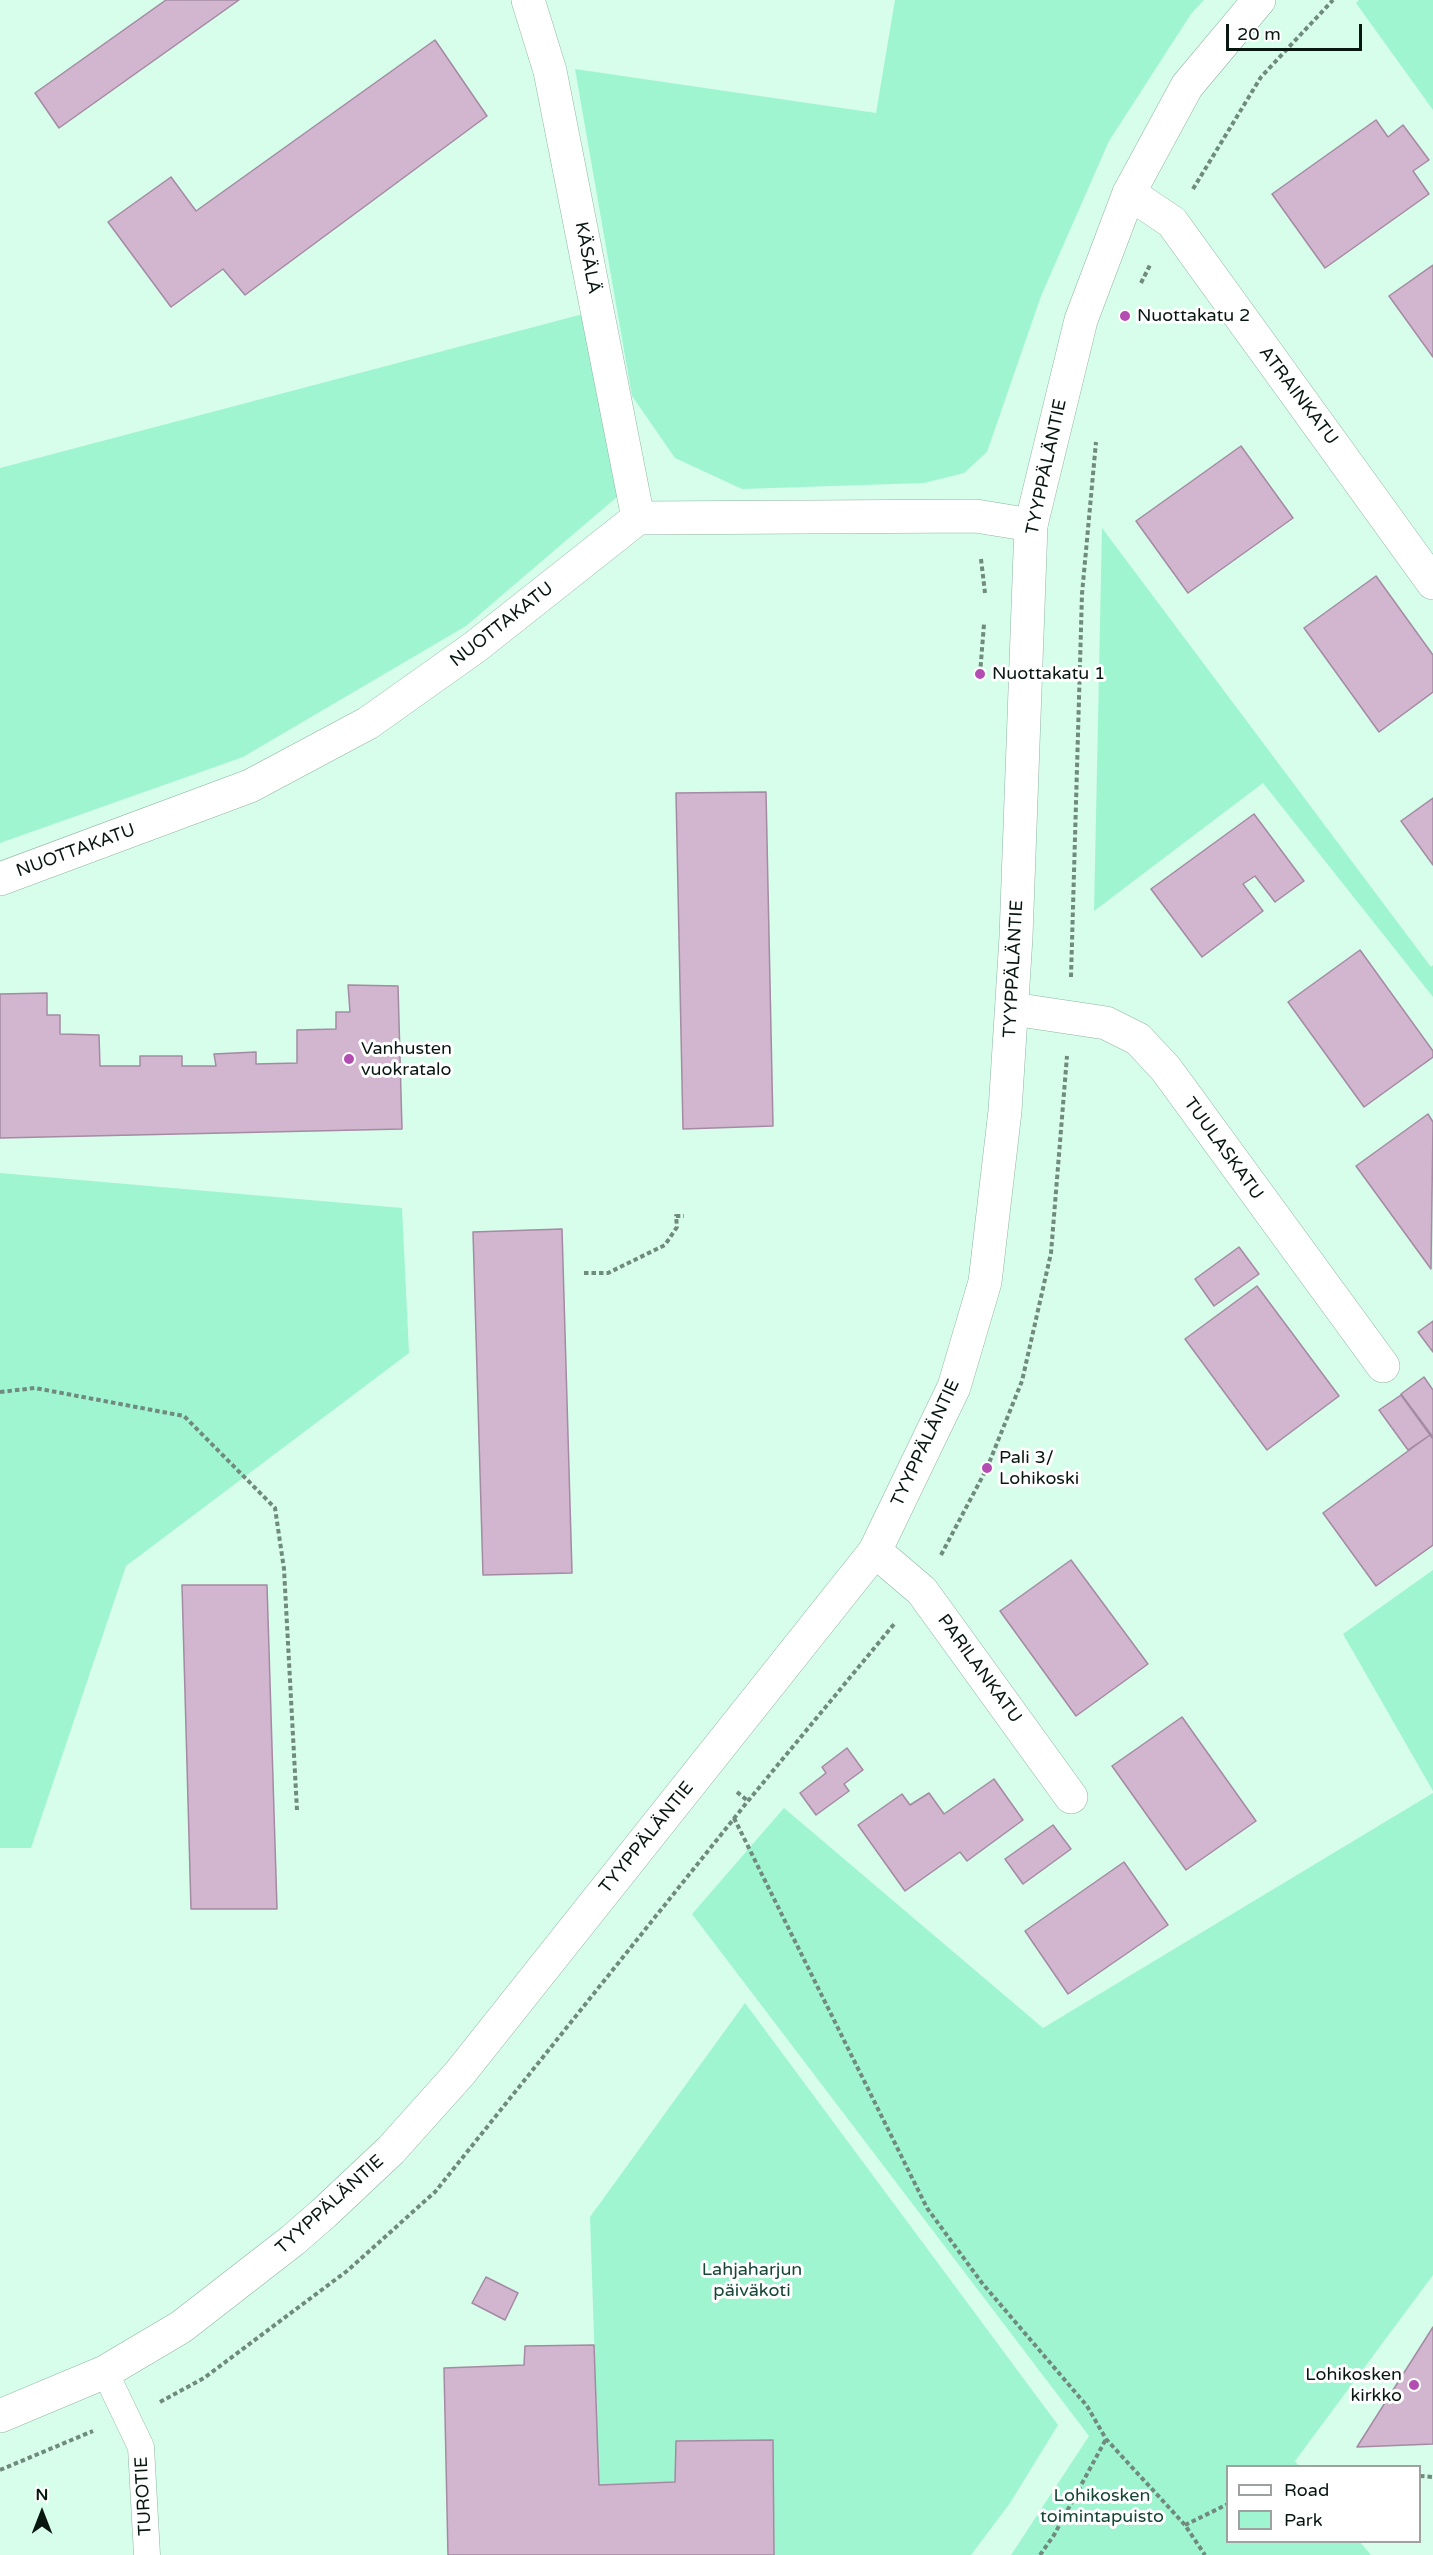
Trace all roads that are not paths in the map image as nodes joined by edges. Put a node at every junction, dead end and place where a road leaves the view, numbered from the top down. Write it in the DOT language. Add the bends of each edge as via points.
graph roads {
  1 [pos="528,0"];
  2 [pos="1259,0"];
  3 [pos="1130,193"];
  4 [pos="638,518"];
  5 [pos="1031,525"];
  6 [pos="1433,584"];
  7 [pos="0,879"];
  8 [pos="1013,1009"];
  9 [pos="1383,1366"];
  10 [pos="875,1551"];
  11 [pos="1071,1797"];
  12 [pos="105,2372"];
  13 [pos="0,2416"];
  14 [pos="147,2555"];
  1 -- 4 [label="street, KÄSÄLÄ" via="550,71"];
  2 -- 3 [label="street, TYYPPÄLÄNTIE" via="1187,86"];
  3 -- 5 [label="street, TYYPPÄLÄNTIE" via="1081,320"];
  3 -- 6 [label="street, ATRAINKATU" via="1172,222"];
  4 -- 5 [label="street" via="976,516"];
  4 -- 7 [label="street, NUOTTAKATU" via="475,647 368,723 250,786"];
  5 -- 8 [label="street, TYYPPÄLÄNTIE"];
  8 -- 9 [label="street, TUULASKATU" via="1106,1023 1138,1039 1166,1069"];
  8 -- 10 [label="street, TYYPPÄLÄNTIE" via="985,1282 954,1387"];
  10 -- 11 [label="street, PARILANKATU" via="922,1591"];
  10 -- 12 [label="street, TYYPPÄLÄNTIE" via="460,2073 392,2150 293,2240 181,2327"];
  12 -- 13 [label="street, TYYPPÄLÄNTIE"];
  12 -- 14 [label="lane, TUROTIE" via="141,2447"];
}
